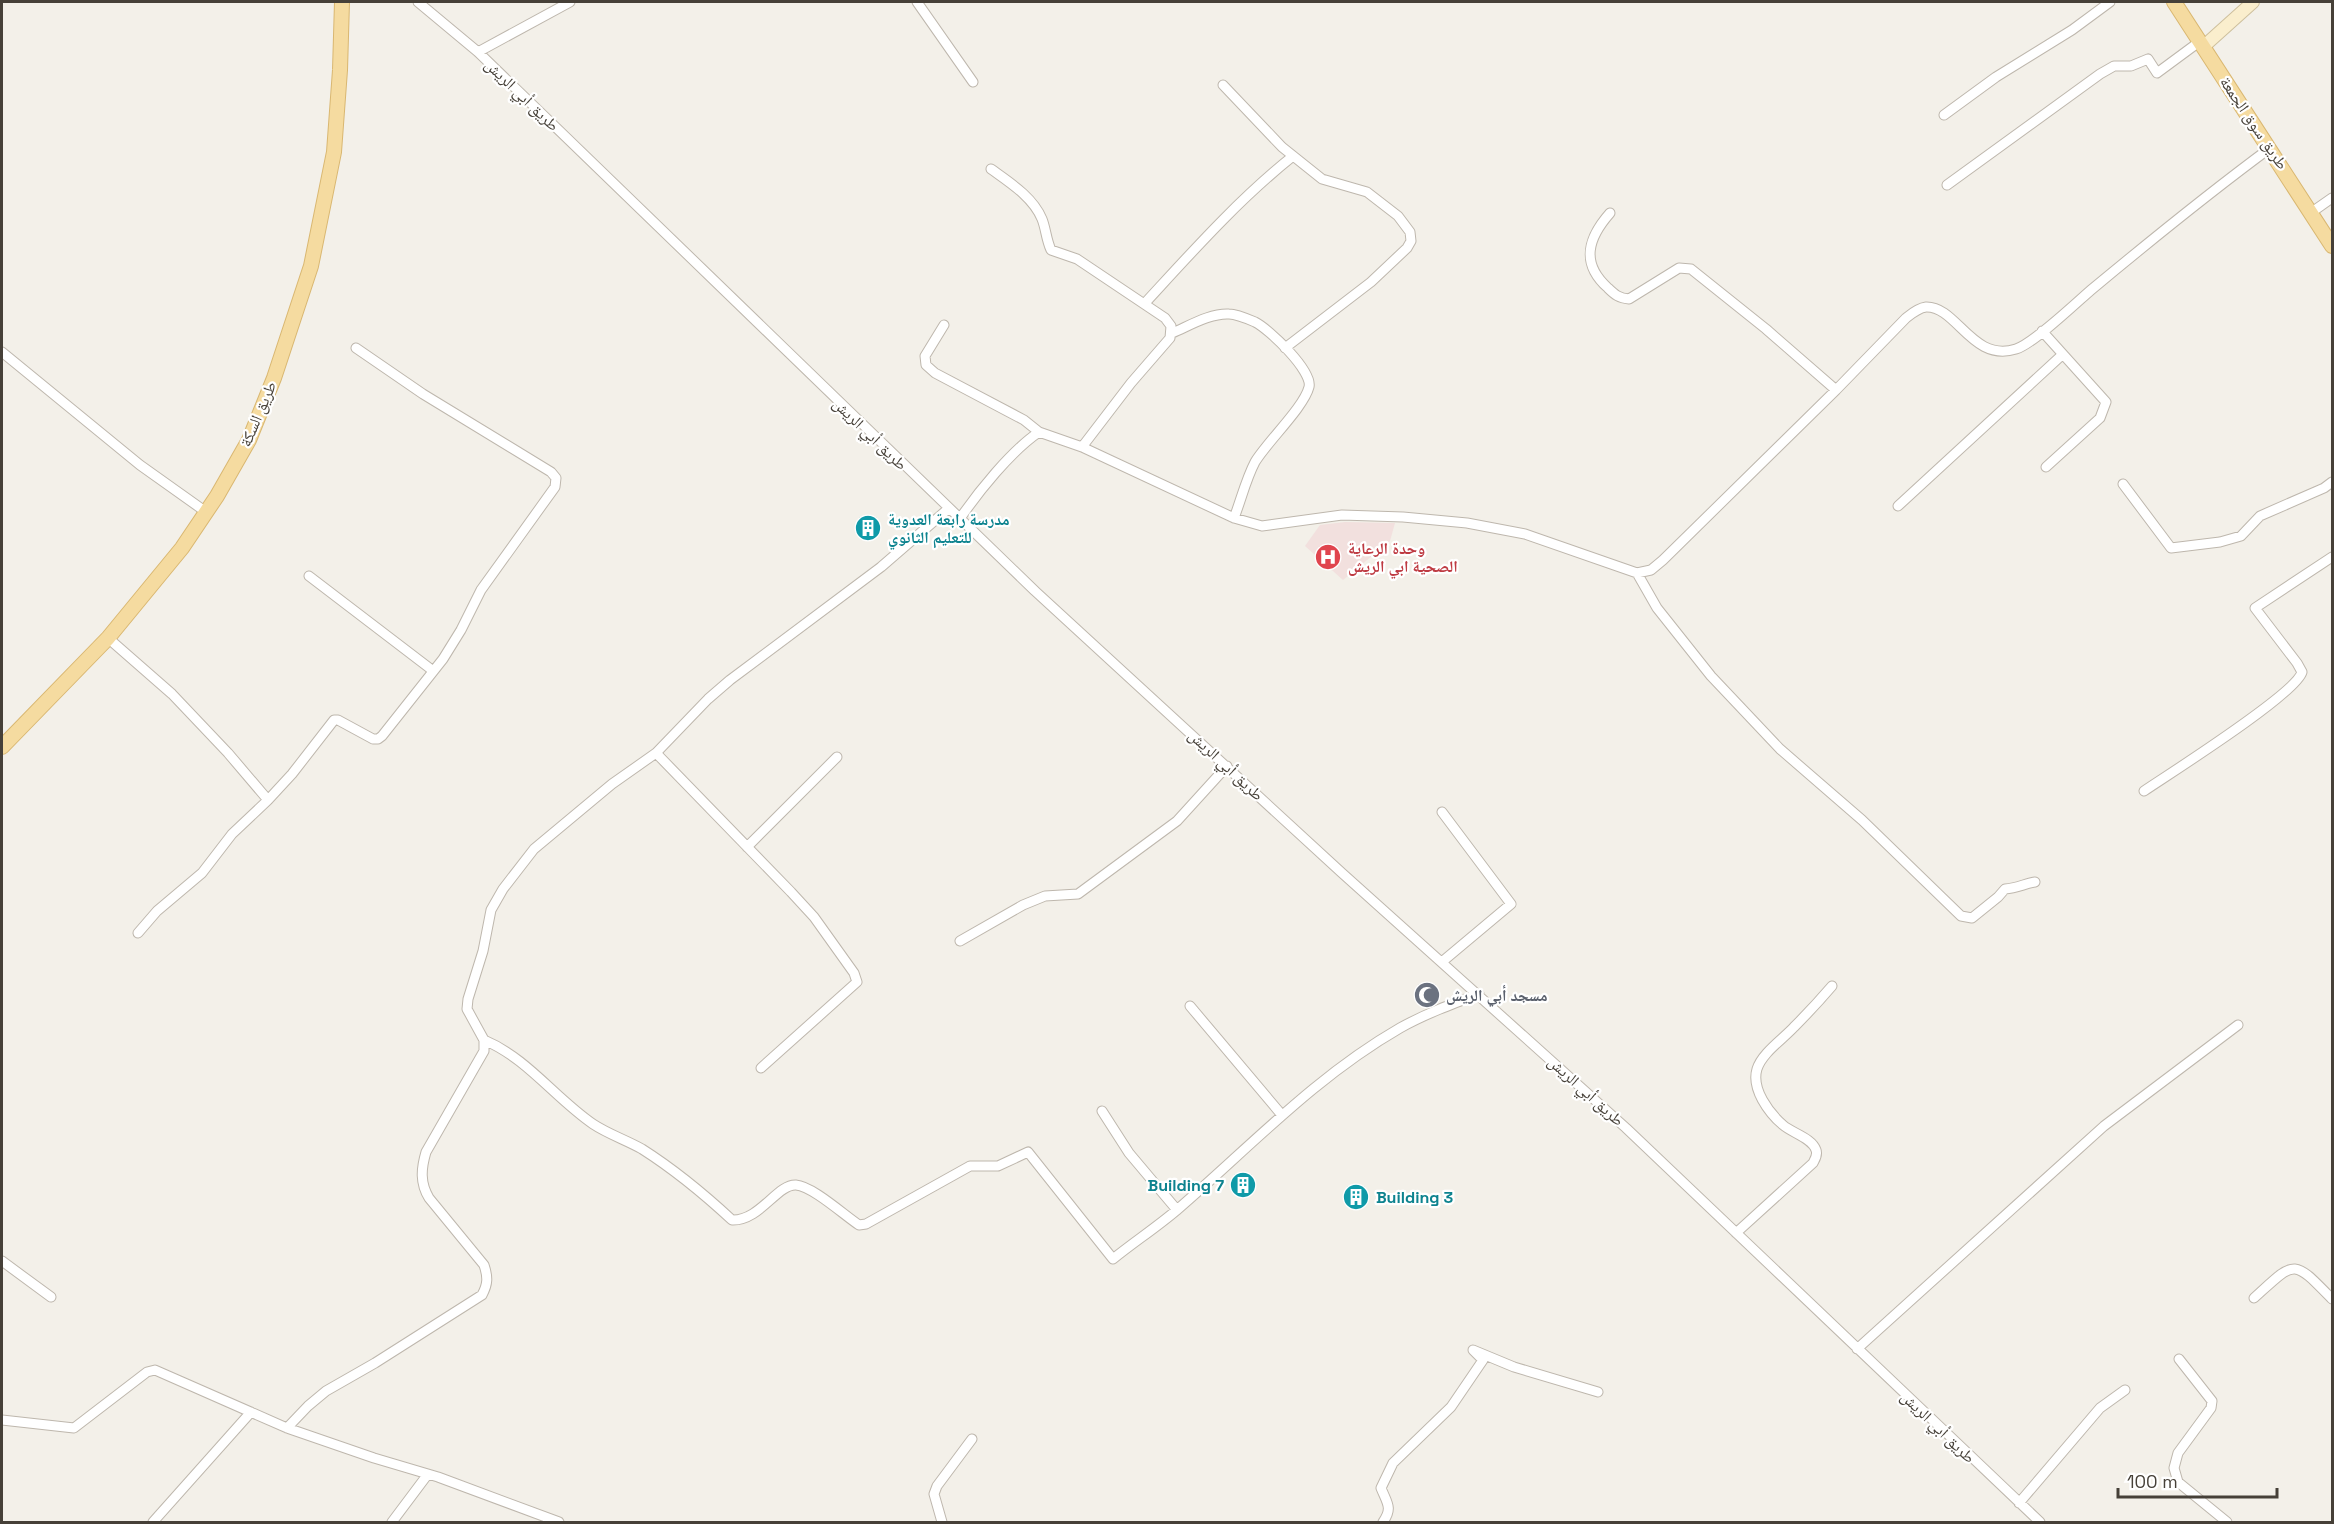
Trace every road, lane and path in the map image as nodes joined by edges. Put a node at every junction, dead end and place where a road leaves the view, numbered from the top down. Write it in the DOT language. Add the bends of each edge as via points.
graph roads {
  1 [pos="342,2"];
  2 [pos="418,2"];
  3 [pos="570,2"];
  4 [pos="917,2"];
  5 [pos="2110,2"];
  6 [pos="2174,2"];
  7 [pos="2253,2"];
  8 [pos="2201,44"];
  9 [pos="478,52"];
  10 [pos="973,82"];
  11 [pos="1223,85"];
  12 [pos="1944,116"];
  13 [pos="2270,148"];
  14 [pos="1293,156"];
  15 [pos="992,169"];
  16 [pos="1947,185"];
  17 [pos="2332,198"];
  18 [pos="2312,212"];
  19 [pos="1610,213"];
  20 [pos="2332,246"];
  21 [pos="1145,303"];
  22 [pos="944,325"];
  23 [pos="2042,331"];
  24 [pos="1172,333"];
  25 [pos="356,348"];
  26 [pos="1285,348"];
  27 [pos="2,352"];
  28 [pos="2062,355"];
  29 [pos="1836,390"];
  30 [pos="1039,432"];
  31 [pos="1082,447"];
  32 [pos="2046,467"];
  33 [pos="2332,482"];
  34 [pos="2123,484"];
  35 [pos="1898,506"];
  36 [pos="948,509"];
  37 [pos="206,512"];
  38 [pos="1234,518"];
  39 [pos="959,520"];
  40 [pos="2332,557"];
  41 [pos="1637,573"];
  42 [pos="309,576"];
  43 [pos="108,638"];
  44 [pos="432,670"];
  45 [pos="2,747"];
  46 [pos="656,753"];
  47 [pos="837,757"];
  48 [pos="1227,766"];
  49 [pos="2144,791"];
  50 [pos="268,800"];
  51 [pos="1442,812"];
  52 [pos="747,847"];
  53 [pos="2035,882"];
  54 [pos="138,933"];
  55 [pos="960,941"];
  56 [pos="1443,962"];
  57 [pos="1832,986"];
  58 [pos="1479,994"];
  59 [pos="1190,1006"];
  60 [pos="2238,1025"];
  61 [pos="484,1040"];
  62 [pos="761,1068"];
  63 [pos="1102,1111"];
  64 [pos="1281,1114"];
  65 [pos="1177,1210"];
  66 [pos="1736,1233"];
  67 [pos="2,1262"];
  68 [pos="51,1297"];
  69 [pos="2254,1298"];
  70 [pos="2332,1299"];
  71 [pos="1857,1349"];
  72 [pos="2179,1359"];
  73 [pos="2125,1390"];
  74 [pos="1598,1392"];
  75 [pos="251,1412"];
  76 [pos="2,1420"];
  77 [pos="287,1428"];
  78 [pos="972,1439"];
  79 [pos="428,1474"];
  80 [pos="2019,1503"];
  81 [pos="153,1522"];
  82 [pos="392,1522"];
  83 [pos="559,1522"];
  84 [pos="942,1522"];
  85 [pos="1383,1522"];
  86 [pos="2040,1522"];
  87 [pos="2227,1522"];
  1 -- 37 [label="main road, طريق السكة" via="334,153 311,266 249,440"];
  2 -- 9 [label="street, طريق أبي الريش"];
  3 -- 9 [label="street"];
  4 -- 10 [label="street"];
  5 -- 12 [label="street"];
  6 -- 8 [label="main road, طريق سوق الجمعة"];
  7 -- 8 [label="main road"];
  8 -- 13 [label="main road, طريق سوق الجمعة"];
  8 -- 16 [label="street" via="2157,73 2148,59 2131,66 2114,66"];
  9 -- 36 [label="street, طريق أبي الريش"];
  11 -- 14 [label="street"];
  13 -- 18 [label="main road, طريق سوق الجمعة"];
  13 -- 23 [label="street"];
  14 -- 21 [label="street" via="1259,183"];
  14 -- 26 [label="street" via="1322,179 1367,192 1405,225 1411,241 1371,282"];
  15 -- 21 [label="street" via="1033,204 1051,250 1077,259"];
  17 -- 18 [label="street"];
  18 -- 20 [label="main road, طريق سوق الجمعة"];
  19 -- 29 [label="street" via="1596,229 1590,263 1600,281 1617,296 1629,299 1679,268 1691,269"];
  21 -- 24 [label="street" via="1165,318"];
  22 -- 30 [label="street" via="925,356 926,365"];
  23 -- 28 [label="street"];
  23 -- 29 [label="street" via="2017,349 1996,351 1964,333 1952,320 1925,307 1906,318"];
  24 -- 26 [label="street" via="1230,314 1256,322"];
  24 -- 31 [label="street"];
  25 -- 44 [label="street" via="556,478 555,487 481,590 461,630"];
  26 -- 38 [label="street" via="1305,372 1309,389 1255,462"];
  27 -- 37 [label="street" via="140,465"];
  28 -- 32 [label="street" via="2106,402 2100,418"];
  28 -- 35 [label="street"];
  29 -- 41 [label="street" via="1663,560 1650,570"];
  30 -- 31 [label="street"];
  30 -- 39 [label="street" via="989,482"];
  31 -- 38 [label="street"];
  33 -- 34 [label="street" via="2260,516 2241,536 2171,548"];
  36 -- 39 [label="street, طريق أبي الريش"];
  36 -- 46 [label="street" via="881,567 730,680"];
  37 -- 43 [label="main road, طريق السكة" via="182,548"];
  38 -- 41 [label="street" via="1263,526 1342,515 1467,524 1525,534"];
  39 -- 48 [label="street, طريق أبي الريش"];
  40 -- 49 [label="street" via="2255,608 2297,663 2302,672 2300,677 2237,728"];
  41 -- 53 [label="street" via="1657,608 1710,676 1780,749 1862,820 1961,916 1972,918 2005,889"];
  42 -- 44 [label="street"];
  43 -- 45 [label="main road, طريق السكة"];
  43 -- 50 [label="street" via="172,694"];
  44 -- 50 [label="street" via="378,739 334,720"];
  46 -- 52 [label="street"];
  46 -- 61 [label="street" via="556,829 534,849 503,889 491,910 468,999 467,1009"];
  47 -- 52 [label="street"];
  48 -- 55 [label="street" via="1177,821 1078,894 1045,896"];
  48 -- 56 [label="street, طريق أبي الريش"];
  50 -- 54 [label="street" via="232,834 202,873 157,911"];
  51 -- 56 [label="street" via="1511,904"];
  52 -- 62 [label="street" via="814,917 857,982"];
  56 -- 58 [label="street, طريق أبي الريش"];
  57 -- 66 [label="street" via="1758,1066 1756,1078 1770,1111 1784,1126 1811,1143 1817,1156"];
  58 -- 64 [label="street" via="1428,1013 1399,1029"];
  58 -- 66 [label="street, طريق أبي الريش"];
  59 -- 64 [label="street"];
  60 -- 71 [label="street" via="2104,1126"];
  61 -- 65 [label="street" via="526,1066 594,1125 676,1172 732,1221 750,1217 788,1186 796,1185 807,1188 859,1225 866,1224 970,1166 998,1166 1028,1152 1113,1259"];
  61 -- 77 [label="street" via="484,1051 421,1166 424,1189 484,1265 487,1286 482,1295 423,1334 326,1391"];
  63 -- 65 [label="street" via="1129,1153"];
  64 -- 65 [label="street"];
  66 -- 71 [label="street, طريق أبي الريش"];
  67 -- 68 [label="street"];
  69 -- 70 [label="street" via="2285,1270 2295,1268 2306,1273"];
  71 -- 80 [label="street, طريق أبي الريش"];
  72 -- 87 [label="street" via="2212,1401 2178,1453 2178,1482"];
  73 -- 80 [label="street" via="2100,1408"];
  74 -- 85 [label="street" via="1514,1367 1473,1350 1483,1360 1451,1407 1393,1463 1381,1488 1389,1514"];
  75 -- 76 [label="street" via="155,1370 147,1372 74,1428"];
  75 -- 77 [label="street"];
  75 -- 81 [label="street"];
  77 -- 79 [label="street"];
  78 -- 84 [label="street" via="934,1494"];
  79 -- 82 [label="street"];
  79 -- 83 [label="street"];
  80 -- 86 [label="street, طريق أبي الريش"];
}
